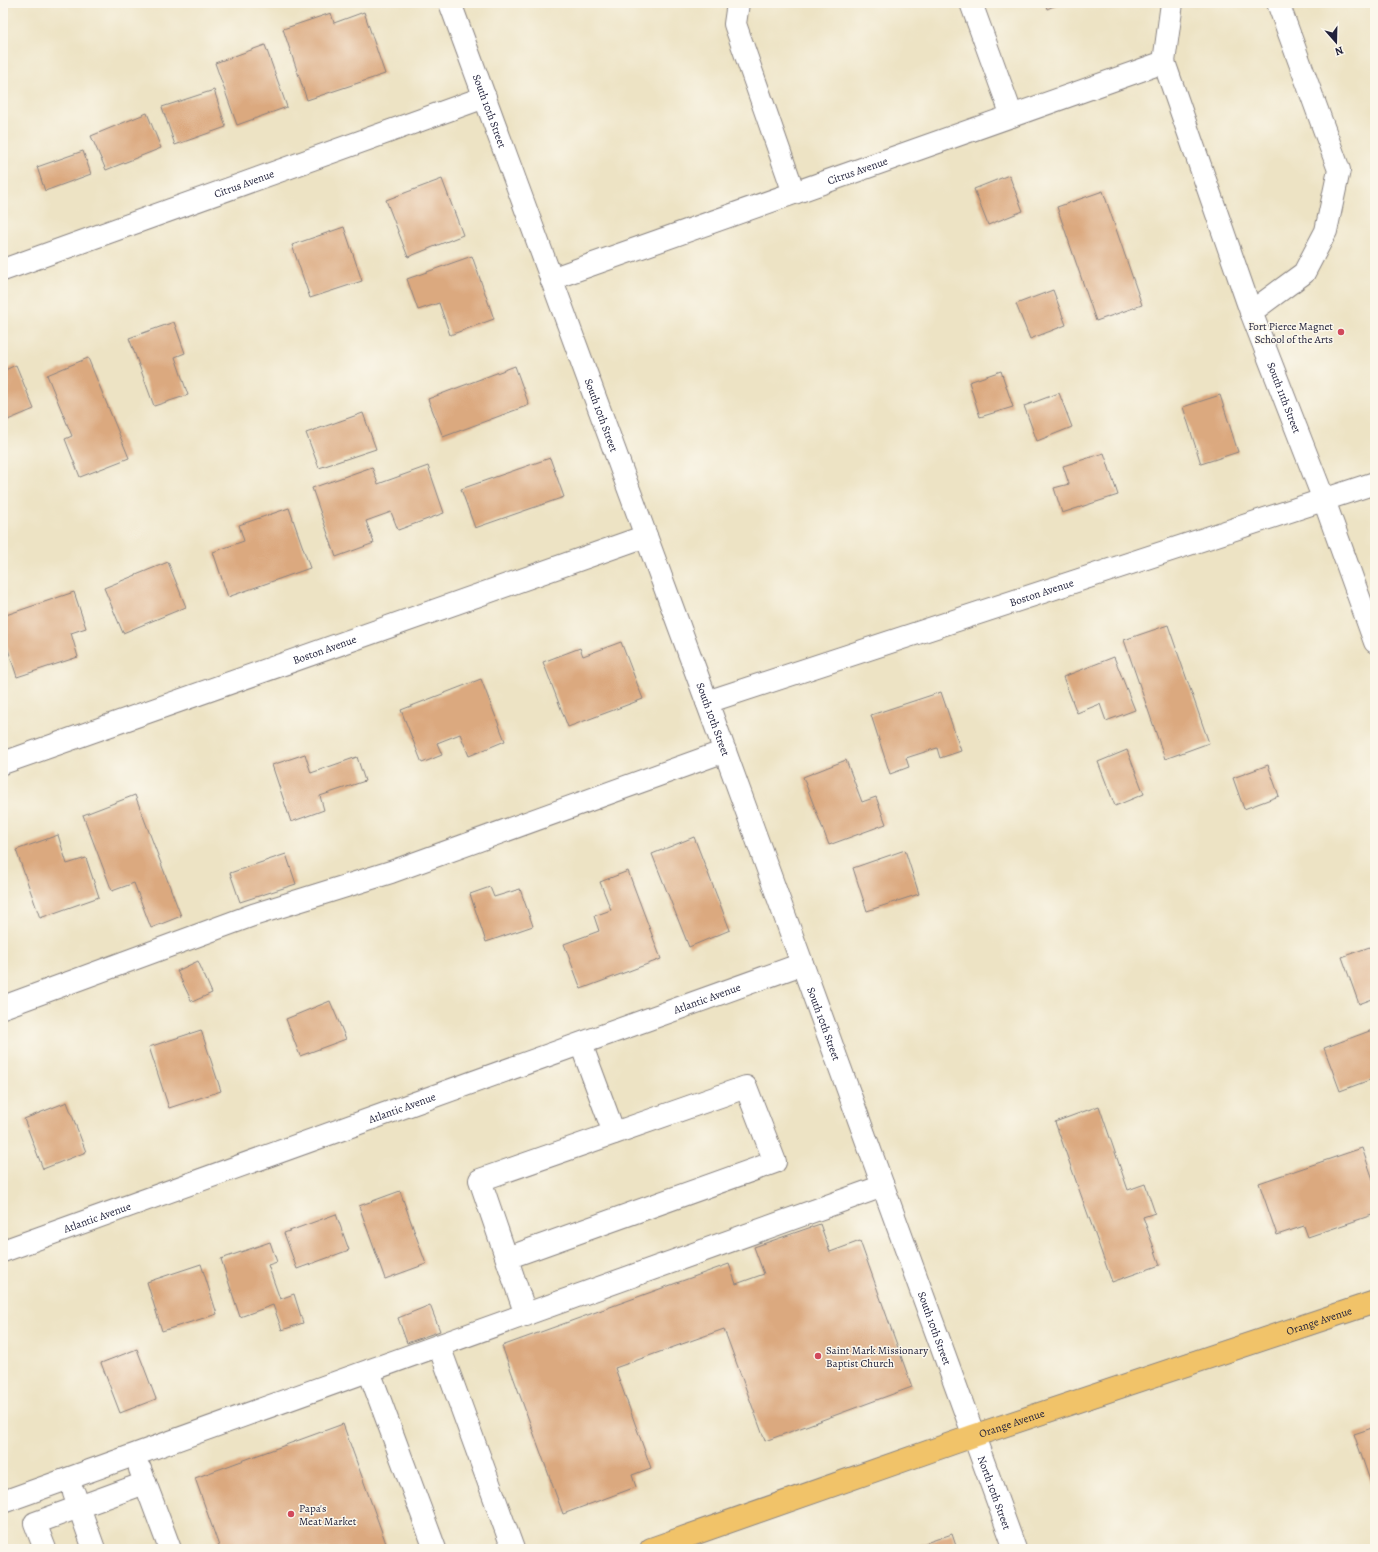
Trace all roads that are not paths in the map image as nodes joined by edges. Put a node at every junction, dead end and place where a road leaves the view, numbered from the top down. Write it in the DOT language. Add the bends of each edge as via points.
graph roads {
  1 [pos="450,3"];
  2 [pos="738,3"];
  3 [pos="971,3"];
  4 [pos="1172,3"];
  5 [pos="1278,3"];
  6 [pos="1164,62"];
  7 [pos="485,97"];
  8 [pos="1012,116"];
  9 [pos="794,193"];
  10 [pos="3,270"];
  11 [pos="551,279"];
  12 [pos="1251,312"];
  13 [pos="1375,483"];
  14 [pos="1324,500"];
  15 [pos="646,536"];
  16 [pos="1375,642"];
  17 [pos="707,702"];
  18 [pos="725,751"];
  19 [pos="3,763"];
  20 [pos="802,964"];
  21 [pos="3,1007"];
  22 [pos="581,1044"];
  23 [pos="614,1133"];
  24 [pos="883,1186"];
  25 [pos="3,1251"];
  26 [pos="507,1258"];
  27 [pos="1375,1302"];
  28 [pos="526,1315"];
  29 [pos="439,1346"];
  30 [pos="369,1371"];
  31 [pos="974,1436"];
  32 [pos="135,1455"];
  33 [pos="69,1478"];
  34 [pos="145,1483"];
  35 [pos="3,1502"];
  36 [pos="79,1507"];
  37 [pos="44,1549"];
  38 [pos="94,1549"];
  39 [pos="170,1549"];
  40 [pos="436,1549"];
  41 [pos="513,1549"];
  42 [pos="651,1549"];
  43 [pos="1015,1549"];
  1 -- 7 [label="street, South 10th Street"];
  2 -- 9 [label="street" via="735,24"];
  3 -- 8 [label="street"];
  4 -- 6 [label="street"];
  5 -- 12 [label="street" via="1339,170 1326,231 1304,273"];
  6 -- 8 [label="street, Citrus Avenue"];
  6 -- 12 [label="street, South 11th Street"];
  7 -- 10 [label="street, Citrus Avenue"];
  7 -- 11 [label="street, South 10th Street"];
  8 -- 9 [label="street, Citrus Avenue"];
  9 -- 11 [label="street, Citrus Avenue"];
  11 -- 15 [label="street, South 10th Street"];
  12 -- 14 [label="street, South 11th Street"];
  13 -- 14 [label="street, Boston Avenue"];
  14 -- 16 [label="street, South 11th Street"];
  14 -- 17 [label="street, Boston Avenue"];
  15 -- 17 [label="street, South 10th Street"];
  15 -- 19 [label="street, Boston Avenue"];
  17 -- 18 [label="street, South 10th Street"];
  18 -- 20 [label="street, South 10th Street"];
  18 -- 21 [label="street" via="391,872 253,915"];
  20 -- 22 [label="street, Atlantic Avenue"];
  20 -- 24 [label="street, South 10th Street"];
  22 -- 23 [label="street"];
  22 -- 25 [label="street, Atlantic Avenue"];
  23 -- 26 [label="street" via="480,1180"];
  23 -- 26 [label="street" via="746,1087 775,1162"];
  24 -- 28 [label="street"];
  24 -- 31 [label="street, South 10th Street"];
  26 -- 28 [label="street"];
  27 -- 31 [label="main road, Orange Avenue"];
  28 -- 29 [label="street"];
  29 -- 30 [label="street"];
  29 -- 41 [label="street"];
  30 -- 32 [label="street"];
  30 -- 40 [label="street"];
  31 -- 42 [label="main road, Orange Avenue"];
  31 -- 43 [label="street, North 10th Street"];
  32 -- 33 [label="street"];
  32 -- 34 [label="street"];
  33 -- 35 [label="street"];
  33 -- 36 [label="street"];
  34 -- 36 [label="street"];
  34 -- 39 [label="street"];
  36 -- 37 [label="street" via="35,1523"];
  36 -- 38 [label="street"];
}
